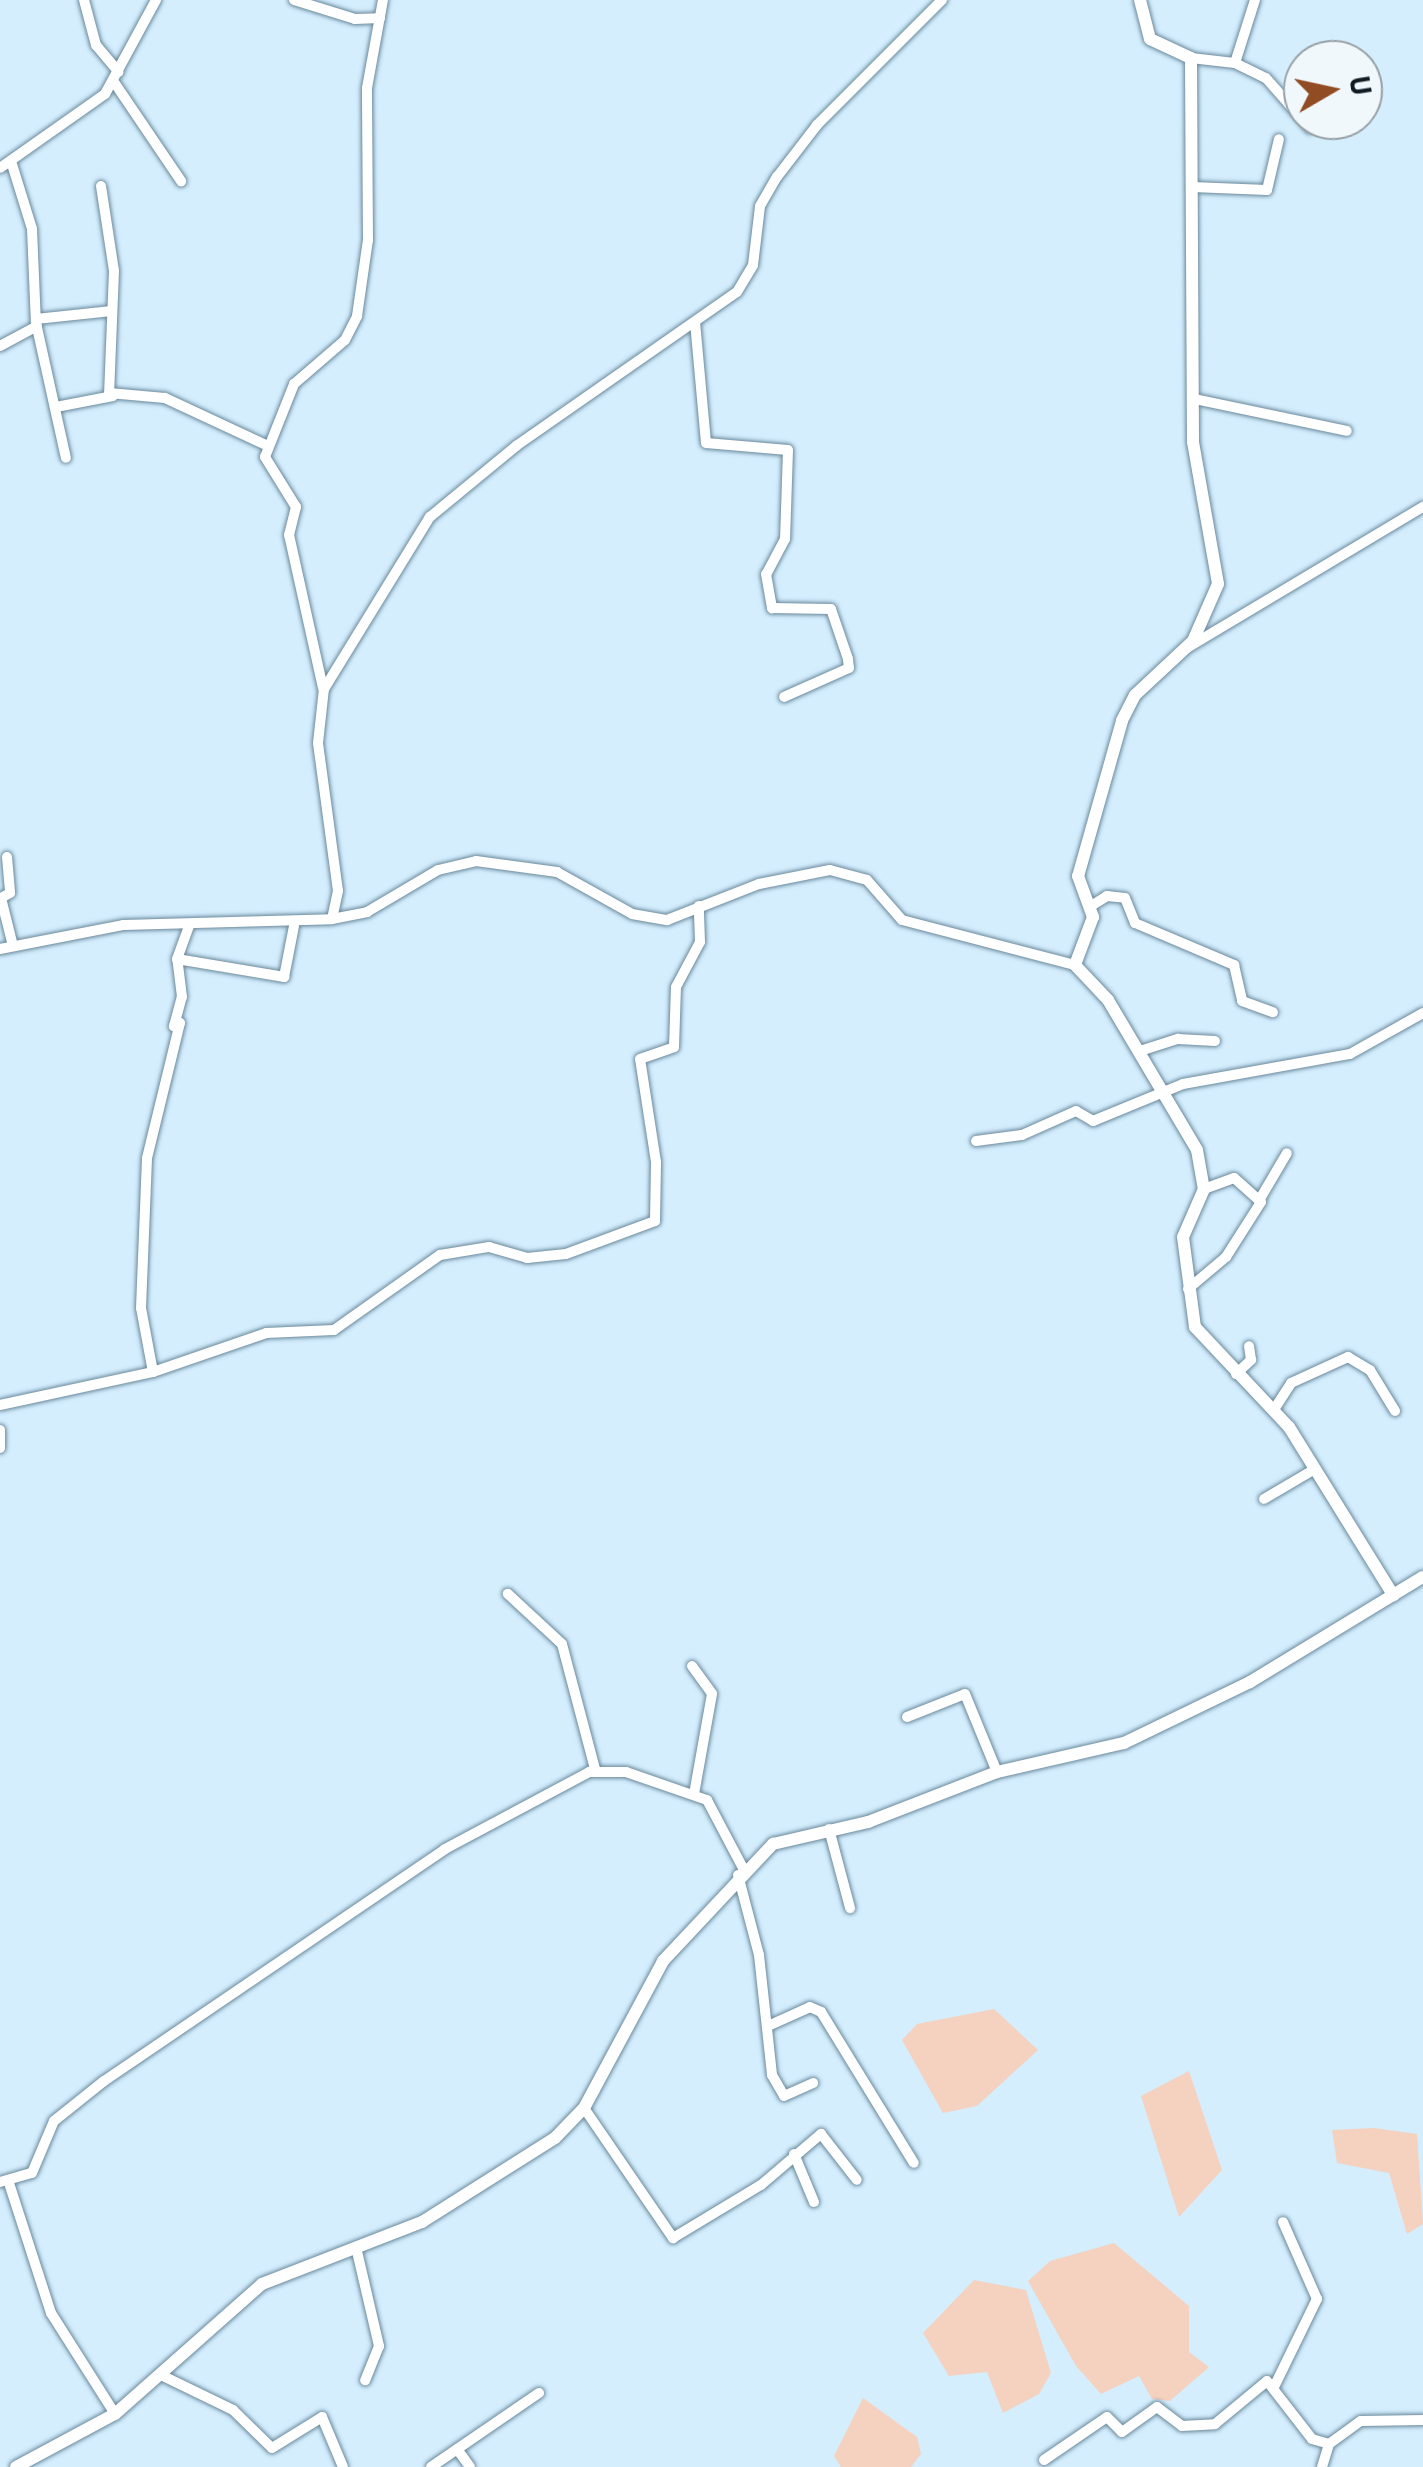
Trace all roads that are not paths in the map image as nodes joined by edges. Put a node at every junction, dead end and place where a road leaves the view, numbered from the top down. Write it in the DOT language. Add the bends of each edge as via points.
graph roads {
  1 [pos="84,0"];
  2 [pos="156,0"];
  3 [pos="294,0"];
  4 [pos="384,0"];
  5 [pos="942,0"];
  6 [pos="1140,0"];
  7 [pos="1255,0"];
  8 [pos="380,18"];
  9 [pos="1191,58"];
  10 [pos="1235,63"];
  11 [pos="116,77"];
  12 [pos="1283,97"];
  13 [pos="1279,139"];
  14 [pos="11,161"];
  15 [pos="0,168"];
  16 [pos="182,181"];
  17 [pos="101,186"];
  18 [pos="1192,186"];
  19 [pos="112,311"];
  20 [pos="36,322"];
  21 [pos="695,322"];
  22 [pos="0,346"];
  23 [pos="113,396"];
  24 [pos="1194,399"];
  25 [pos="56,407"];
  26 [pos="1347,431"];
  27 [pos="268,446"];
  28 [pos="66,458"];
  29 [pos="1423,507"];
  30 [pos="1187,648"];
  31 [pos="324,689"];
  32 [pos="784,697"];
  33 [pos="8,857"];
  34 [pos="699,906"];
  35 [pos="1090,906"];
  36 [pos="332,919"];
  37 [pos="189,926"];
  38 [pos="294,926"];
  39 [pos="13,946"];
  40 [pos="0,949"];
  41 [pos="177,959"];
  42 [pos="1075,965"];
  43 [pos="1273,1012"];
  44 [pos="1423,1014"];
  45 [pos="1215,1041"];
  46 [pos="1140,1052"];
  47 [pos="1168,1090"];
  48 [pos="976,1141"];
  49 [pos="1287,1154"];
  50 [pos="1204,1189"];
  51 [pos="1260,1199"];
  52 [pos="470,1250"];
  53 [pos="488,1257"];
  54 [pos="1186,1292"];
  55 [pos="1249,1346"];
  56 [pos="152,1372"];
  57 [pos="1236,1374"];
  58 [pos="0,1405"];
  59 [pos="1275,1408"];
  60 [pos="1395,1411"];
  61 [pos="0,1430"];
  62 [pos="0,1448"];
  63 [pos="1315,1469"];
  64 [pos="1264,1499"];
  65 [pos="1423,1577"];
  66 [pos="508,1594"];
  67 [pos="1393,1595"];
  68 [pos="692,1666"];
  69 [pos="907,1718"];
  70 [pos="589,1772"];
  71 [pos="996,1772"];
  72 [pos="694,1794"];
  73 [pos="829,1829"];
  74 [pos="740,1871"];
  75 [pos="850,1908"];
  76 [pos="768,2026"];
  77 [pos="813,2082"];
  78 [pos="584,2108"];
  79 [pos="794,2154"];
  80 [pos="914,2163"];
  81 [pos="857,2180"];
  82 [pos="5,2182"];
  83 [pos="814,2202"];
  84 [pos="1283,2222"];
  85 [pos="356,2247"];
  86 [pos="163,2376"];
  87 [pos="365,2380"];
  88 [pos="1275,2385"];
  89 [pos="539,2393"];
  90 [pos="115,2414"];
  91 [pos="1423,2420"];
  92 [pos="1330,2444"];
  93 [pos="457,2449"];
  94 [pos="1044,2460"];
  95 [pos="16,2467"];
  96 [pos="342,2467"];
  97 [pos="431,2467"];
  98 [pos="470,2467"];
  99 [pos="1322,2467"];
  1 -- 11 [label="street" via="96,45"];
  2 -- 11 [label="street"];
  3 -- 8 [label="street" via="355,19"];
  4 -- 8 [label="street"];
  5 -- 21 [label="street" via="818,124 777,177 760,206 747,278"];
  6 -- 9 [label="street" via="1150,39"];
  7 -- 10 [label="street"];
  8 -- 27 [label="street" via="367,88 368,240 356,316 345,340 294,384"];
  9 -- 10 [label="street"];
  9 -- 18 [label="street"];
  10 -- 12 [label="street" via="1266,78"];
  11 -- 14 [label="street" via="74,123"];
  11 -- 16 [label="street"];
  13 -- 18 [label="street" via="1268,190"];
  14 -- 15 [label="street"];
  14 -- 20 [label="street" via="33,236"];
  17 -- 19 [label="street"];
  18 -- 24 [label="street"];
  19 -- 20 [label="street"];
  19 -- 23 [label="street"];
  20 -- 22 [label="street"];
  20 -- 25 [label="street"];
  21 -- 31 [label="street" via="450,494"];
  21 -- 32 [label="street" via="706,443 788,450 785,539 766,574 772,606 831,608 848,659 848,668"];
  23 -- 25 [label="street"];
  23 -- 27 [label="street" via="165,398"];
  24 -- 26 [label="street"];
  24 -- 30 [label="street" via="1194,448 1218,584"];
  25 -- 28 [label="street"];
  27 -- 31 [label="street" via="266,464 296,507 288,535"];
  29 -- 30 [label="street"];
  30 -- 35 [label="street" via="1135,695 1122,721 1078,876"];
  31 -- 36 [label="street" via="318,743 338,891"];
  33 -- 39 [label="street" via="10,893 2,898"];
  34 -- 36 [label="street" via="667,920 640,917 558,872 476,861 423,876 367,912"];
  34 -- 42 [label="street" via="760,884 855,872 902,920"];
  34 -- 52 [label="street" via="700,942 676,987 674,1048 640,1058 656,1162 655,1221 566,1254"];
  35 -- 42 [label="street"];
  35 -- 43 [label="street" via="1107,896 1126,898 1134,922 1234,964 1242,1001"];
  36 -- 38 [label="street"];
  37 -- 38 [label="street"];
  37 -- 39 [label="street" via="76,930"];
  37 -- 41 [label="street"];
  38 -- 41 [label="street" via="284,978"];
  39 -- 40 [label="street"];
  41 -- 56 [label="street" via="182,997 174,1026 180,1023 155,1101 143,1216 141,1308"];
  42 -- 46 [label="street" via="1094,979"];
  44 -- 47 [label="street" via="1350,1054"];
  45 -- 46 [label="street" via="1178,1039"];
  46 -- 47 [label="street"];
  47 -- 48 [label="street" via="1093,1122 1078,1110 1022,1134"];
  47 -- 50 [label="street" via="1197,1150"];
  49 -- 51 [label="street"];
  50 -- 51 [label="street" via="1234,1178"];
  50 -- 54 [label="street" via="1184,1232"];
  51 -- 54 [label="street" via="1226,1257"];
  52 -- 53 [label="street"];
  52 -- 56 [label="street" via="440,1255 334,1330 266,1333"];
  54 -- 57 [label="street" via="1206,1348"];
  55 -- 57 [label="street" via="1251,1360"];
  56 -- 58 [label="street"];
  57 -- 59 [label="street"];
  59 -- 60 [label="street" via="1291,1383 1348,1357 1370,1370"];
  59 -- 63 [label="street"];
  61 -- 62 [label="street"];
  63 -- 64 [label="street"];
  63 -- 67 [label="street"];
  65 -- 67 [label="street"];
  66 -- 70 [label="street" via="562,1644 595,1770"];
  67 -- 71 [label="street" via="1250,1682 1124,1743"];
  68 -- 72 [label="street" via="712,1694"];
  69 -- 71 [label="street" via="966,1694"];
  70 -- 72 [label="street" via="626,1772"];
  70 -- 82 [label="street" via="445,1849 104,2082 54,2120 32,2172"];
  71 -- 73 [label="street" via="891,1815"];
  72 -- 74 [label="street" via="714,1806"];
  73 -- 74 [label="street" via="782,1839"];
  73 -- 75 [label="street"];
  74 -- 76 [label="street"];
  74 -- 78 [label="street" via="662,1961"];
  76 -- 77 [label="street" via="780,2092"];
  76 -- 80 [label="street" via="810,2007 820,2012"];
  78 -- 79 [label="street" via="673,2238 762,2185"];
  78 -- 85 [label="street" via="481,2190"];
  79 -- 81 [label="street" via="824,2133"];
  79 -- 83 [label="street"];
  82 -- 90 [label="street" via="51,2312"];
  84 -- 88 [label="street" via="1317,2300"];
  85 -- 86 [label="street" via="248,2293"];
  85 -- 87 [label="street" via="379,2354"];
  86 -- 90 [label="street"];
  86 -- 96 [label="street" via="233,2410 272,2448 322,2417"];
  88 -- 92 [label="street" via="1312,2438"];
  88 -- 94 [label="street" via="1260,2384 1226,2417 1202,2427 1178,2424 1157,2407 1122,2432 1106,2417"];
  89 -- 93 [label="street"];
  90 -- 95 [label="street"];
  91 -- 92 [label="street" via="1361,2421"];
  92 -- 99 [label="street"];
  93 -- 97 [label="street"];
  93 -- 98 [label="street"];
}
